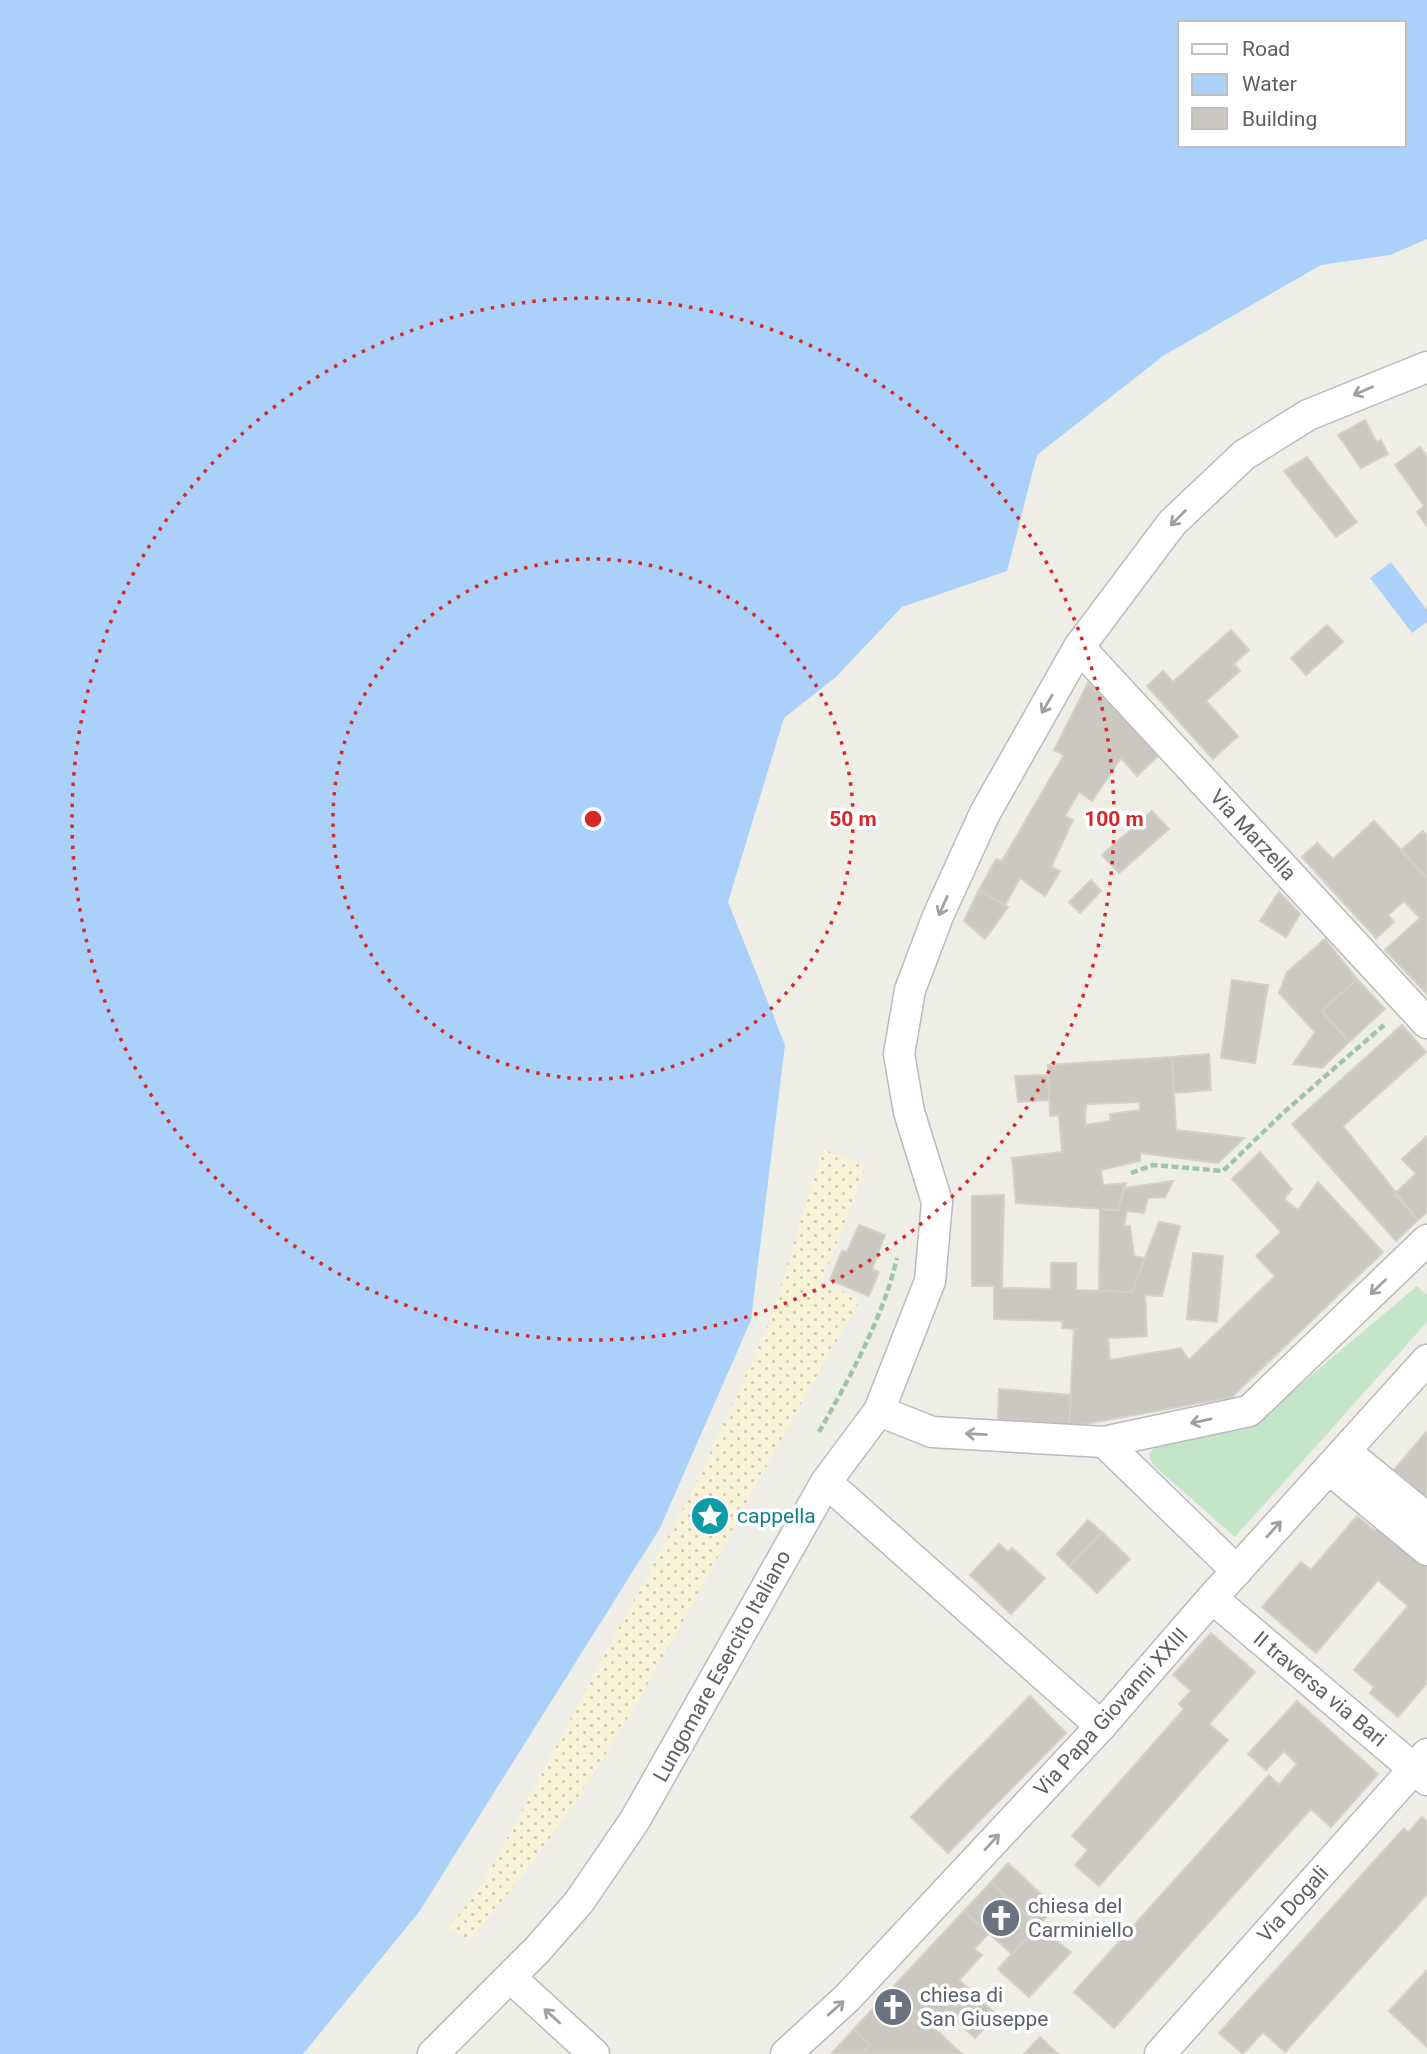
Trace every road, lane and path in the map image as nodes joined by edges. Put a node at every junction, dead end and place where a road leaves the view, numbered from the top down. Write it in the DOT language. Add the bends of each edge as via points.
graph roads {
  1 [pos="1427,367"];
  2 [pos="1079,647"];
  3 [pos="1418,1013"];
  4 [pos="1131,1173"];
  5 [pos="1427,1240"];
  6 [pos="898,1252"];
  7 [pos="1427,1360"];
  8 [pos="878,1411"];
  9 [pos="817,1437"];
  10 [pos="1104,1442"];
  11 [pos="1337,1460"];
  12 [pos="825,1482"];
  13 [pos="1427,1518"];
  14 [pos="1427,1550"];
  15 [pos="1237,1571"];
  16 [pos="1212,1598"];
  17 [pos="1101,1726"];
  18 [pos="1422,1768"];
  19 [pos="510,1977"];
  20 [pos="433,2054"];
  21 [pos="594,2054"];
  22 [pos="786,2054"];
  23 [pos="1160,2054"];
  1 -- 2 [label="street, Lungomare Esercito Italiano, one-way" via="1308,415 1244,455 1172,523"];
  2 -- 3 [label="street, Via Marzella"];
  2 -- 8 [label="street, Lungomare Esercito Italiano, one-way" via="985,813 910,990 899,1054 909,1112 937,1202 930,1281"];
  3 -- 4 [label="path" via="1283,1113 1223,1171 1153,1165"];
  5 -- 10 [label="street, one-way" via="1249,1411"];
  6 -- 9 [label="path" via="869,1332"];
  7 -- 11 [label="street, Via Papa Giovanni XXIII"];
  10 -- 8 [label="street, one-way" via="932,1432"];
  8 -- 12 [label="street, Lungomare Esercito Italiano"];
  10 -- 15 [label="street"];
  11 -- 13 [label="street"];
  11 -- 14 [label="street"];
  15 -- 11 [label="street, Via Papa Giovanni XXIII, one-way"];
  12 -- 17 [label="street"];
  12 -- 19 [label="street, Lungomare Esercito Italiano" via="635,1820 579,1902"];
  15 -- 16 [label="street, Via Papa Giovanni XXIII"];
  16 -- 17 [label="street, Via Papa Giovanni XXIII"];
  16 -- 18 [label="street, II traversa via Bari"];
  22 -- 17 [label="street, Via Papa Giovanni XXIII, one-way" via="847,1998"];
  18 -- 23 [label="street, Via Dogali"];
  19 -- 20 [label="street, Lungomare Esercito Italiano"];
  21 -- 19 [label="street, one-way"];
}
